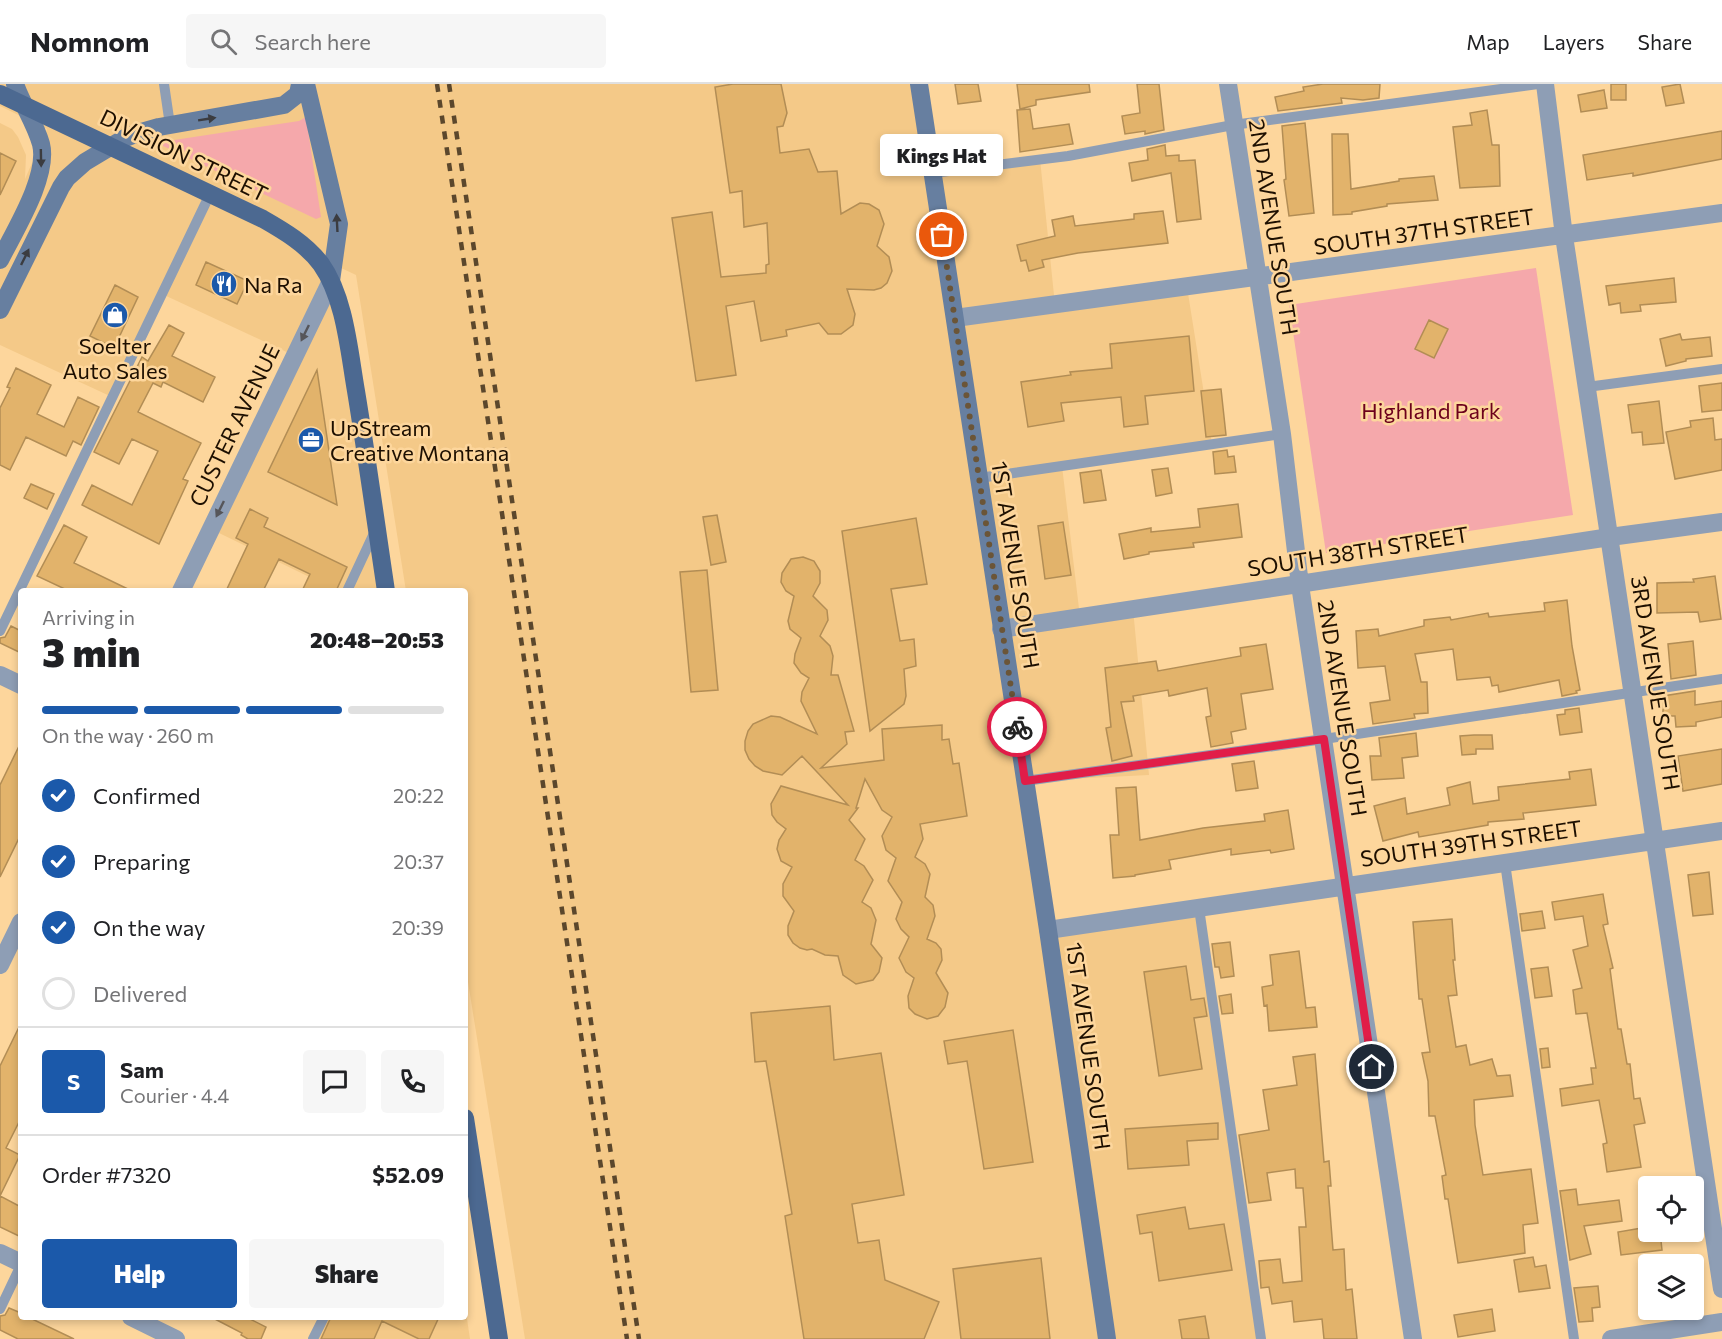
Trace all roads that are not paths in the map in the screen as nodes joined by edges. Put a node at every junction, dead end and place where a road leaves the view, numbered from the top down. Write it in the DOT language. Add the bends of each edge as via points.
graph roads {
  1 [pos="15,84"];
  2 [pos="164,84"];
  3 [pos="300,84"];
  4 [pos="306,84"];
  5 [pos="919,84"];
  6 [pos="1228,84"];
  7 [pos="1538,84"];
  8 [pos="1545,84"];
  9 [pos="0,94"];
  10 [pos="22,104"];
  11 [pos="170,125"];
  12 [pos="1233,125"];
  13 [pos="111,146"];
  14 [pos="933,172"];
  15 [pos="210,194"];
  16 [pos="1722,213"];
  17 [pos="1564,236"];
  18 [pos="0,260"];
  19 [pos="1259,278"];
  20 [pos="331,281"];
  21 [pos="0,310"];
  22 [pos="955,318"];
  23 [pos="1722,369"];
  24 [pos="1587,387"];
  25 [pos="1282,434"];
  26 [pos="979,478"];
  27 [pos="1722,522"];
  28 [pos="377,528"];
  29 [pos="1610,537"];
  30 [pos="1300,585"];
  31 [pos="21,588"];
  32 [pos="182,588"];
  33 [pos="348,588"];
  34 [pos="386,588"];
  35 [pos="18,594"];
  36 [pos="1001,629"];
  37 [pos="0,632"];
  38 [pos="0,675"];
  39 [pos="1722,679"];
  40 [pos="18,684"];
  41 [pos="1633,693"];
  42 [pos="1324,739"];
  43 [pos="1025,781"];
  44 [pos="1722,831"];
  45 [pos="1656,841"];
  46 [pos="1505,863"];
  47 [pos="1344,886"];
  48 [pos="1199,908"];
  49 [pos="18,928"];
  50 [pos="1048,930"];
  51 [pos="0,965"];
  52 [pos="468,1138"];
  53 [pos="0,1253"];
  54 [pos="18,1262"];
  55 [pos="18,1270"];
  56 [pos="1722,1289"];
  57 [pos="0,1309"];
  58 [pos="138,1320"];
  59 [pos="322,1320"];
  60 [pos="1722,1322"];
  61 [pos="157,1329"];
  62 [pos="176,1339"];
  63 [pos="313,1339"];
  64 [pos="499,1339"];
  65 [pos="1107,1339"];
  66 [pos="1261,1339"];
  67 [pos="1413,1339"];
  68 [pos="1574,1339"];
  69 [pos="1611,1339"];
  1 -- 10 [label="street"];
  2 -- 11 [label="lane"];
  11 -- 3 [label="street, one-way" via="284,105 298,94"];
  20 -- 4 [label="street, one-way" via="339,224"];
  5 -- 14 [label="street, 1ST AVENUE SOUTH"];
  6 -- 12 [label="street, 2ND AVENUE SOUTH"];
  7 -- 12 [label="lane"];
  8 -- 17 [label="street, 3RD AVENUE SOUTH"];
  9 -- 10 [label="main road, DIVISION STREET"];
  10 -- 13 [label="main road, DIVISION STREET"];
  10 -- 18 [label="street, one-way" via="41,145 42,166"];
  11 -- 13 [label="street" via="138,133"];
  12 -- 14 [label="lane" via="1068,156"];
  12 -- 19 [label="street, 2ND AVENUE SOUTH"];
  13 -- 15 [label="main road, DIVISION STREET"];
  21 -- 13 [label="street, one-way" via="67,178"];
  14 -- 22 [label="street, 1ST AVENUE SOUTH"];
  15 -- 20 [label="main road, DIVISION STREET" via="285,232 306,248"];
  15 -- 31 [label="lane"];
  16 -- 17 [label="street, SOUTH 37TH STREET"];
  17 -- 19 [label="street, SOUTH 37TH STREET"];
  17 -- 24 [label="street, 3RD AVENUE SOUTH"];
  19 -- 22 [label="street, SOUTH 37TH STREET"];
  19 -- 25 [label="street, 2ND AVENUE SOUTH"];
  20 -- 28 [label="main road, DIVISION STREET" via="350,359"];
  20 -- 32 [label="street, CUSTER AVENUE, one-way"];
  22 -- 26 [label="street, 1ST AVENUE SOUTH"];
  23 -- 24 [label="lane"];
  24 -- 29 [label="street, 3RD AVENUE SOUTH"];
  25 -- 26 [label="lane"];
  25 -- 30 [label="street, 2ND AVENUE SOUTH"];
  26 -- 36 [label="street, 1ST AVENUE SOUTH"];
  27 -- 29 [label="street, SOUTH 38TH STREET"];
  28 -- 33 [label="lane"];
  28 -- 34 [label="main road, DIVISION STREET"];
  29 -- 30 [label="street, SOUTH 38TH STREET"];
  29 -- 41 [label="street, 3RD AVENUE SOUTH"];
  30 -- 36 [label="street, SOUTH 38TH STREET"];
  30 -- 42 [label="street, 2ND AVENUE SOUTH"];
  35 -- 37 [label="lane"];
  36 -- 43 [label="street, 1ST AVENUE SOUTH"];
  38 -- 40 [label="street"];
  39 -- 41 [label="lane"];
  41 -- 42 [label="lane"];
  41 -- 45 [label="street, 3RD AVENUE SOUTH"];
  42 -- 43 [label="lane"];
  42 -- 47 [label="street, 2ND AVENUE SOUTH"];
  43 -- 50 [label="street, 1ST AVENUE SOUTH"];
  44 -- 45 [label="street, SOUTH 39TH STREET"];
  45 -- 46 [label="street, SOUTH 39TH STREET"];
  45 -- 56 [label="street, 3RD AVENUE SOUTH"];
  46 -- 47 [label="street, SOUTH 39TH STREET"];
  46 -- 68 [label="lane"];
  47 -- 48 [label="street, SOUTH 39TH STREET"];
  47 -- 67 [label="street, 2ND AVENUE SOUTH"];
  48 -- 50 [label="street, SOUTH 39TH STREET"];
  48 -- 66 [label="lane"];
  49 -- 51 [label="street"];
  50 -- 65 [label="street, 1ST AVENUE SOUTH"];
  52 -- 64 [label="main road"];
  53 -- 54 [label="street"];
  55 -- 57 [label="lane"];
  58 -- 61 [label="street"];
  59 -- 63 [label="lane"];
  60 -- 69 [label="street"];
  61 -- 62 [label="street"];
}
